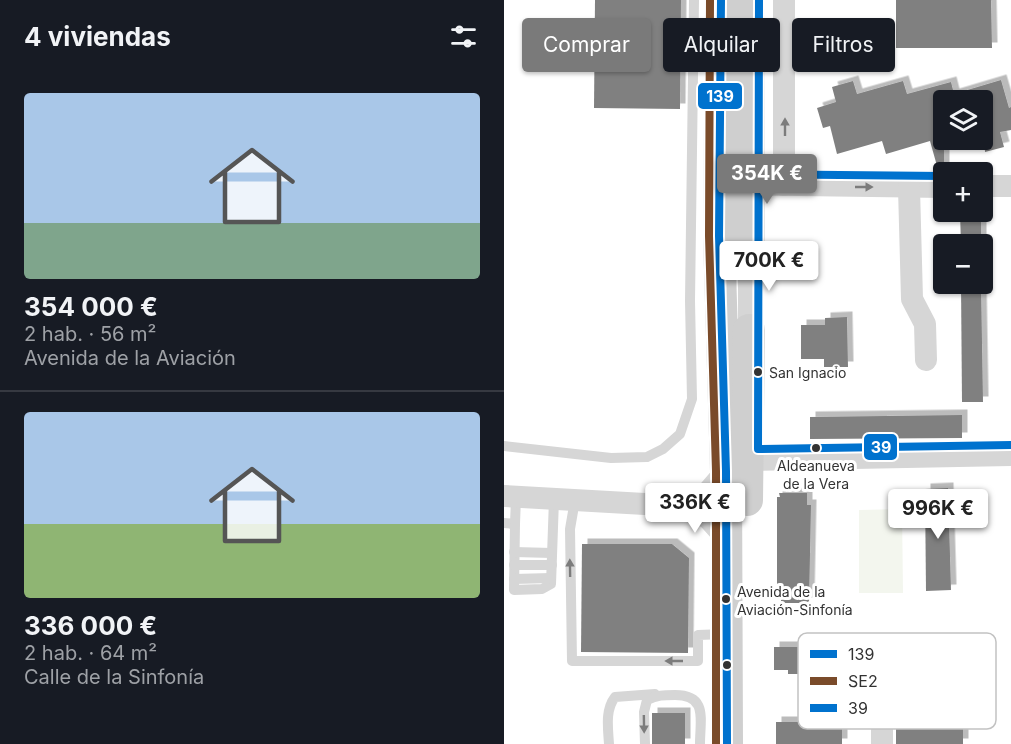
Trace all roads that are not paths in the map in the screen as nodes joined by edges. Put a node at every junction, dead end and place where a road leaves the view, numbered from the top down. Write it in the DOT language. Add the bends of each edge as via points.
graph roads {
  1 [pos="694,0"];
  2 [pos="721,0"];
  3 [pos="748,0"];
  4 [pos="784,0"];
  5 [pos="719,184"];
  6 [pos="750,184"];
  7 [pos="784,185"];
  8 [pos="993,186"];
  9 [pos="1011,186"];
  10 [pos="933,187"];
  11 [pos="909,188"];
  12 [pos="749,254"];
  13 [pos="749,330"];
  14 [pos="926,360"];
  15 [pos="504,446"];
  16 [pos="1011,455"];
  17 [pos="736,466"];
  18 [pos="510,497"];
  19 [pos="565,500"];
  20 [pos="680,506"];
  21 [pos="509,524"];
  22 [pos="727,539"];
  23 [pos="514,552"];
  24 [pos="552,553"];
  25 [pos="514,565"];
  26 [pos="552,565"];
  27 [pos="727,633"];
  28 [pos="658,694"];
  29 [pos="609,744"];
  30 [pos="645,744"];
  31 [pos="700,744"];
  32 [pos="728,744"];
  33 [pos="747,744"];
  1 -- 15 [label="lane" via="692,399 680,434 647,457 611,458"];
  2 -- 5 [label="main road"];
  3 -- 6 [label="main road"];
  7 -- 4 [label="street, one-way"];
  5 -- 6 [label="street"];
  5 -- 17 [label="main road"];
  6 -- 7 [label="street"];
  6 -- 12 [label="main road"];
  7 -- 11 [label="street, one-way"];
  8 -- 9 [label="street"];
  10 -- 11 [label="street"];
  11 -- 14 [label="street" via="912,299 925,324"];
  12 -- 13 [label="street"];
  13 -- 17 [label="main road"];
  16 -- 17 [label="street"];
  17 -- 20 [label="street" via="708,492"];
  17 -- 22 [label="main road"];
  17 -- 33 [label="main road"];
  18 -- 19 [label="street"];
  18 -- 21 [label="lane"];
  19 -- 20 [label="street"];
  19 -- 24 [label="lane"];
  27 -- 19 [label="lane, one-way" via="698,635 698,661 572,661 570,529"];
  20 -- 22 [label="street" via="708,518"];
  21 -- 23 [label="lane"];
  22 -- 27 [label="main road"];
  23 -- 24 [label="lane"];
  23 -- 25 [label="lane"];
  24 -- 26 [label="lane"];
  25 -- 26 [label="lane"];
  25 -- 26 [label="lane" via="514,590 542,590 551,584"];
  27 -- 32 [label="main road"];
  28 -- 29 [label="lane" via="615,697 608,715"];
  28 -- 30 [label="lane, one-way" via="645,704"];
  28 -- 31 [label="lane" via="693,697 700,710"];
}
